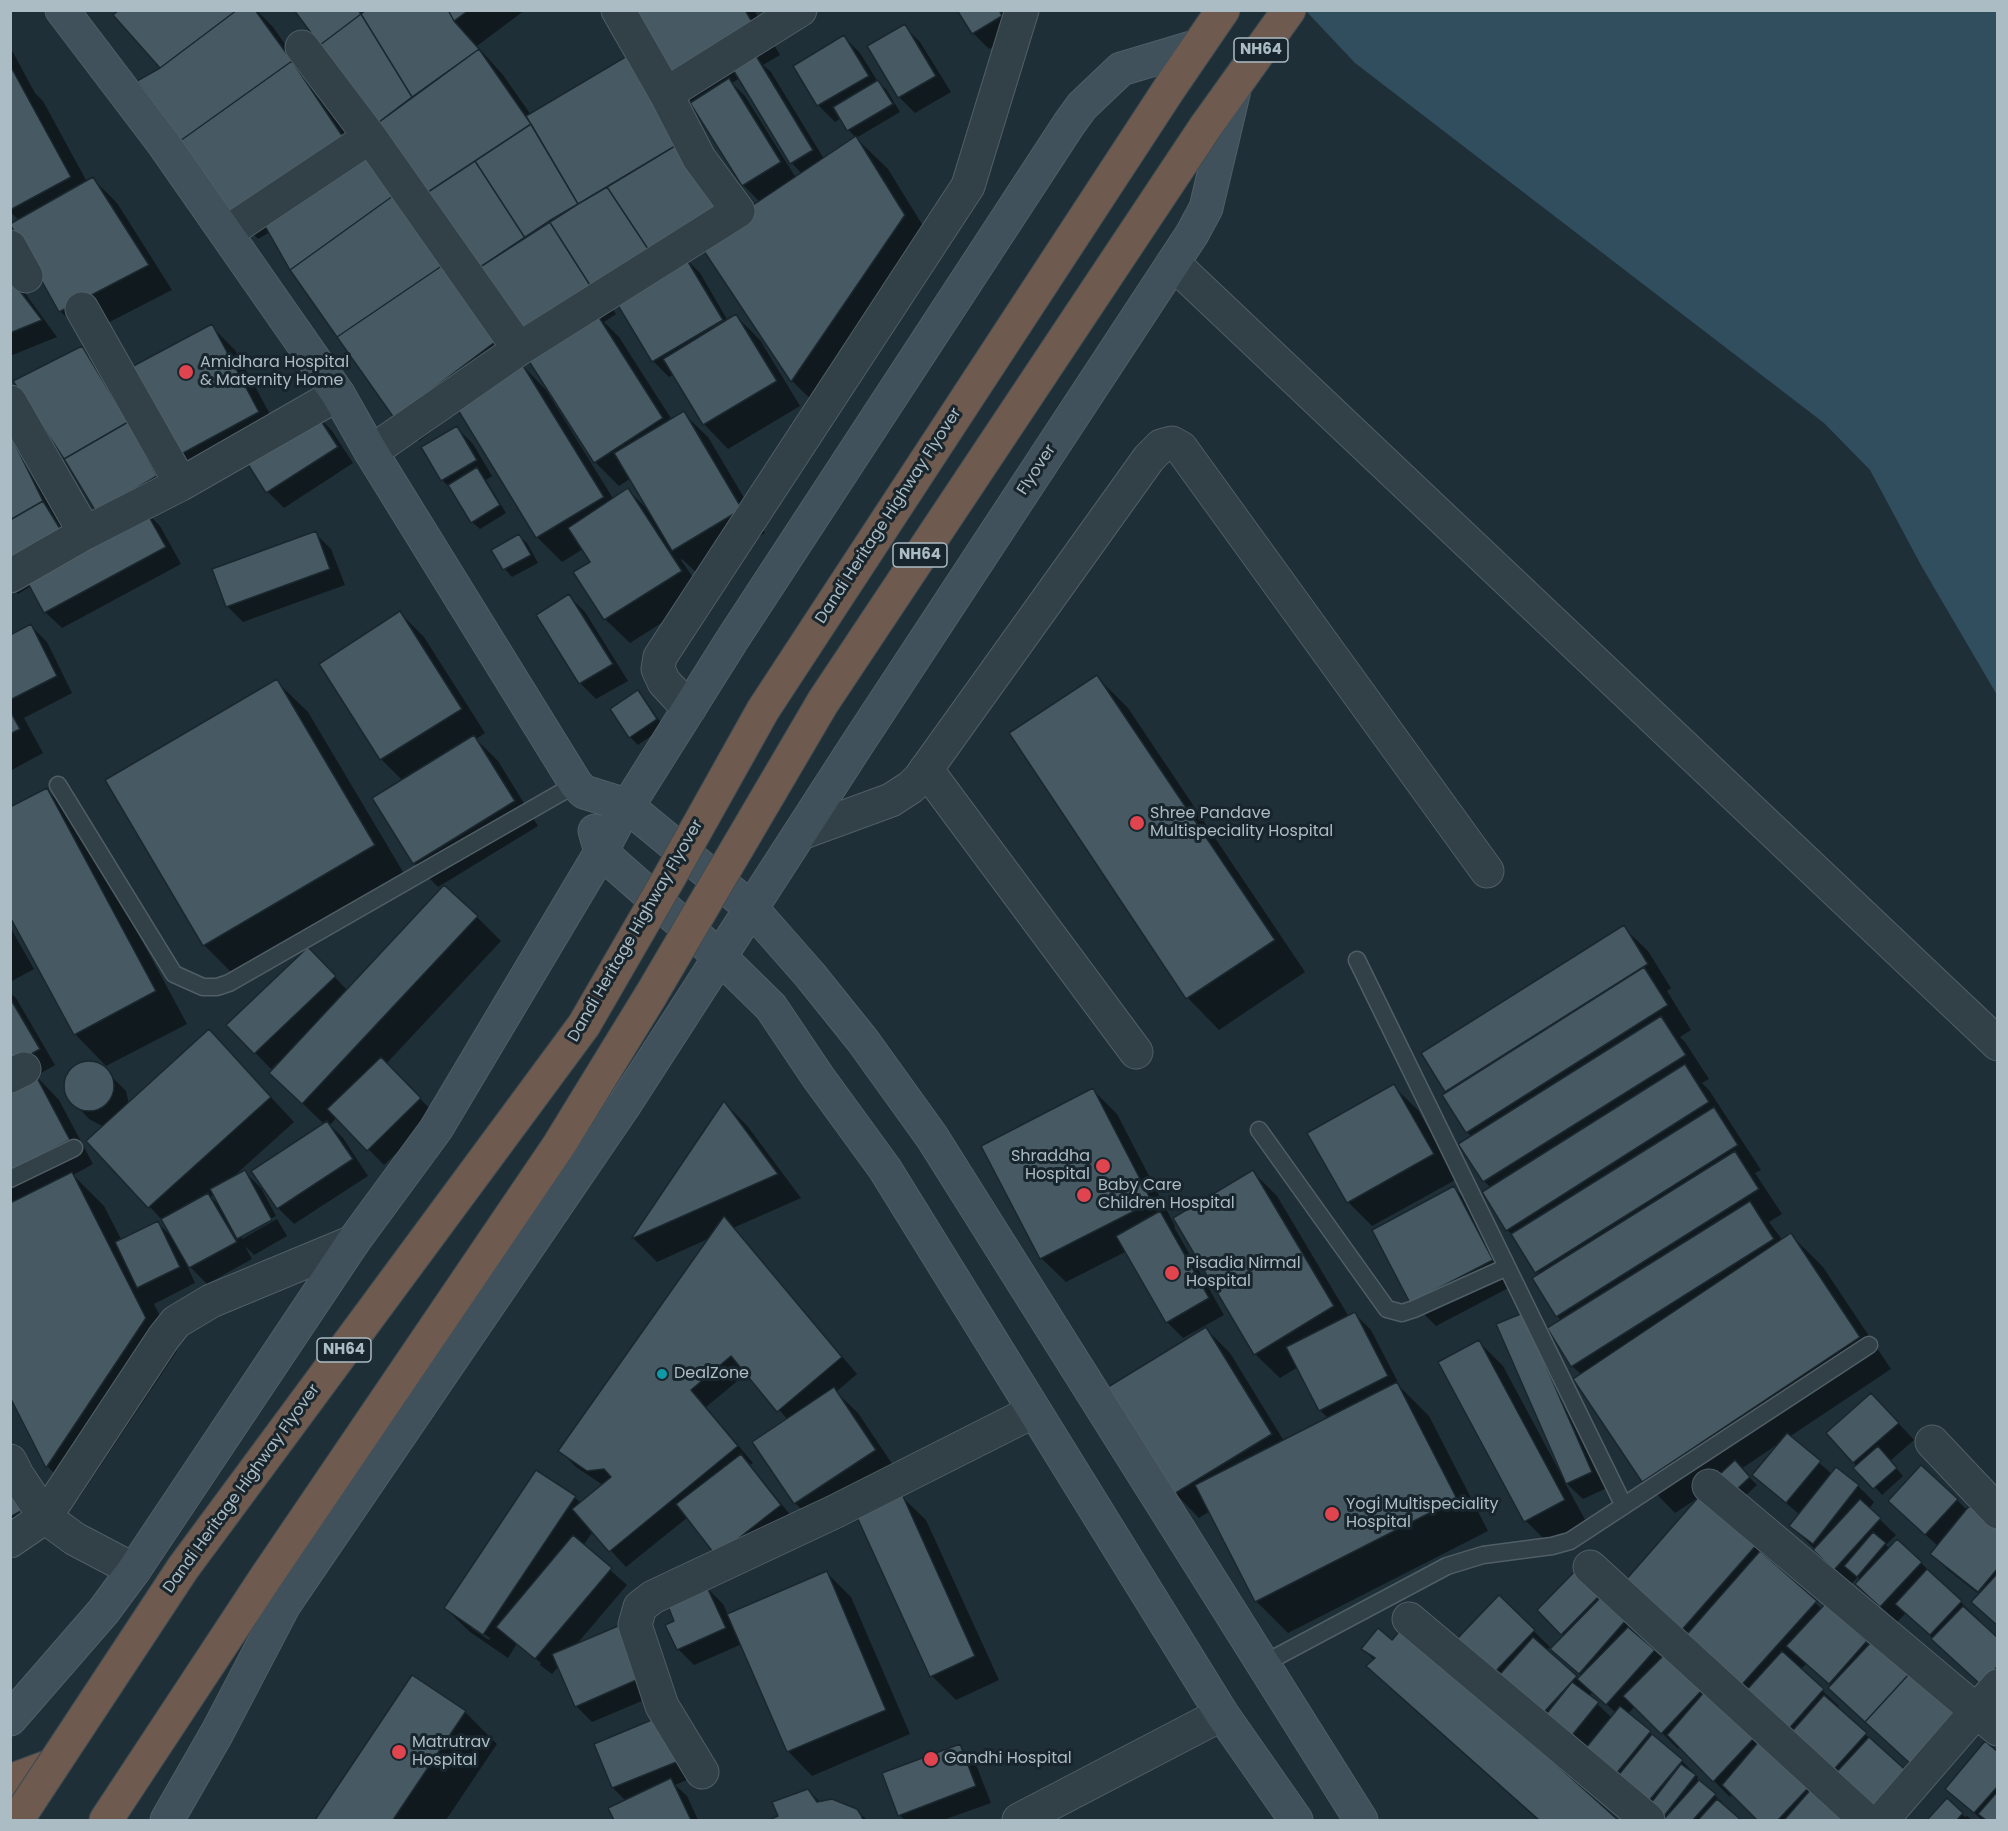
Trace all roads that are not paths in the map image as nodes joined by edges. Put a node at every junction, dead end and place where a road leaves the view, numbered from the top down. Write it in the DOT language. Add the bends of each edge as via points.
graph roads {
  1 [pos="62,10"];
  2 [pos="618,10"];
  3 [pos="800,10"];
  4 [pos="1022,10"];
  5 [pos="1222,10"];
  6 [pos="1288,10"];
  7 [pos="1198,46"];
  8 [pos="302,47"];
  9 [pos="1234,90"];
  10 [pos="666,94"];
  11 [pos="370,137"];
  12 [pos="226,233"];
  13 [pos="10,247"];
  14 [pos="1173,263"];
  15 [pos="26,276"];
  16 [pos="82,309"];
  17 [pos="519,349"];
  18 [pos="338,394"];
  19 [pos="10,402"];
  20 [pos="371,452"];
  21 [pos="181,484"];
  22 [pos="85,533"];
  23 [pos="10,576"];
  24 [pos="689,709"];
  25 [pos="926,769"];
  26 [pos="58,784"];
  27 [pos="580,788"];
  28 [pos="626,805"];
  29 [pos="801,833"];
  30 [pos="601,852"];
  31 [pos="1487,871"];
  32 [pos="752,909"];
  33 [pos="720,957"];
  34 [pos="1357,960"];
  35 [pos="1998,1044"];
  36 [pos="1136,1052"];
  37 [pos="1259,1130"];
  38 [pos="74,1148"];
  39 [pos="10,1179"];
  40 [pos="352,1242"];
  41 [pos="1507,1267"];
  42 [pos="1869,1345"];
  43 [pos="1034,1411"];
  44 [pos="1932,1442"];
  45 [pos="10,1461"];
  46 [pos="1709,1486"];
  47 [pos="1624,1506"];
  48 [pos="1998,1512"];
  49 [pos="45,1517"];
  50 [pos="10,1541"];
  51 [pos="1590,1567"];
  52 [pos="134,1570"];
  53 [pos="1409,1619"];
  54 [pos="1263,1664"];
  55 [pos="1991,1708"];
  56 [pos="1222,1714"];
  57 [pos="10,1719"];
  58 [pos="53,1765"];
  59 [pos="702,1772"];
  60 [pos="10,1781"];
  61 [pos="108,1819"];
  62 [pos="17,1821"];
  63 [pos="167,1821"];
  64 [pos="1019,1821"];
  65 [pos="1296,1821"];
  66 [pos="1361,1821"];
  67 [pos="1648,1821"];
  68 [pos="1866,1821"];
  69 [pos="1882,1821"];
  1 -- 12 [label="street"];
  2 -- 10 [label="street"];
  3 -- 10 [label="street"];
  4 -- 24 [label="street" via="968,186 660,657 657,669 664,682"];
  5 -- 7 [label="highway, NH64"];
  6 -- 9 [label="highway, NH64"];
  7 -- 24 [label="street" via="1121,69 1082,106"];
  7 -- 58 [label="highway, Dandi Heritage Highway Flyover / NH64, bridge" via="763,710 584,1025 183,1568"];
  8 -- 11 [label="street"];
  9 -- 14 [label="street, Flyover" via="1206,208"];
  9 -- 61 [label="highway, NH64, bridge" via="1206,126 823,702 560,1145 266,1576"];
  10 -- 17 [label="street" via="699,158 738,211"];
  11 -- 12 [label="street"];
  11 -- 17 [label="street"];
  12 -- 18 [label="street"];
  13 -- 15 [label="street"];
  14 -- 29 [label="street, Flyover"];
  14 -- 35 [label="street"];
  16 -- 21 [label="street"];
  17 -- 20 [label="street"];
  18 -- 20 [label="street"];
  18 -- 21 [label="street"];
  19 -- 22 [label="street"];
  20 -- 27 [label="street"];
  21 -- 22 [label="street"];
  22 -- 23 [label="street"];
  24 -- 28 [label="street"];
  25 -- 29 [label="street" via="911,787 891,800"];
  25 -- 31 [label="street" via="1149,458 1161,446 1172,443 1181,448"];
  25 -- 36 [label="street"];
  26 -- 27 [label="lane" via="174,974 203,987 229,983"];
  27 -- 28 [label="street"];
  27 -- 30 [label="street"];
  28 -- 30 [label="street"];
  28 -- 32 [label="street"];
  29 -- 32 [label="street, Flyover"];
  30 -- 33 [label="street"];
  30 -- 40 [label="street" via="436,1129"];
  32 -- 33 [label="street, Flyover"];
  32 -- 54 [label="street" via="863,1041 932,1137"];
  33 -- 43 [label="street" via="771,1007 885,1169"];
  33 -- 63 [label="street, Flyover" via="617,1117 284,1605"];
  34 -- 41 [label="lane"];
  37 -- 41 [label="lane" via="1387,1309 1402,1313 1414,1309"];
  38 -- 39 [label="lane"];
  40 -- 49 [label="street" via="211,1301 176,1322"];
  40 -- 52 [label="street"];
  41 -- 47 [label="lane"];
  42 -- 47 [label="lane"];
  43 -- 56 [label="street"];
  43 -- 59 [label="street" via="834,1512 653,1597 640,1607 635,1625 662,1706"];
  44 -- 48 [label="street"];
  45 -- 49 [label="street"];
  46 -- 55 [label="street"];
  47 -- 54 [label="lane" via="1570,1541 1483,1555 1447,1566"];
  49 -- 50 [label="street"];
  49 -- 52 [label="street" via="75,1539"];
  51 -- 68 [label="street"];
  52 -- 57 [label="street" via="103,1612"];
  53 -- 67 [label="street"];
  54 -- 66 [label="street"];
  55 -- 69 [label="street"];
  56 -- 64 [label="street"];
  56 -- 65 [label="street"];
  58 -- 60 [label="highway"];
  58 -- 62 [label="highway, Dandi Heritage Highway Flyover / NH64, bridge"];
}
